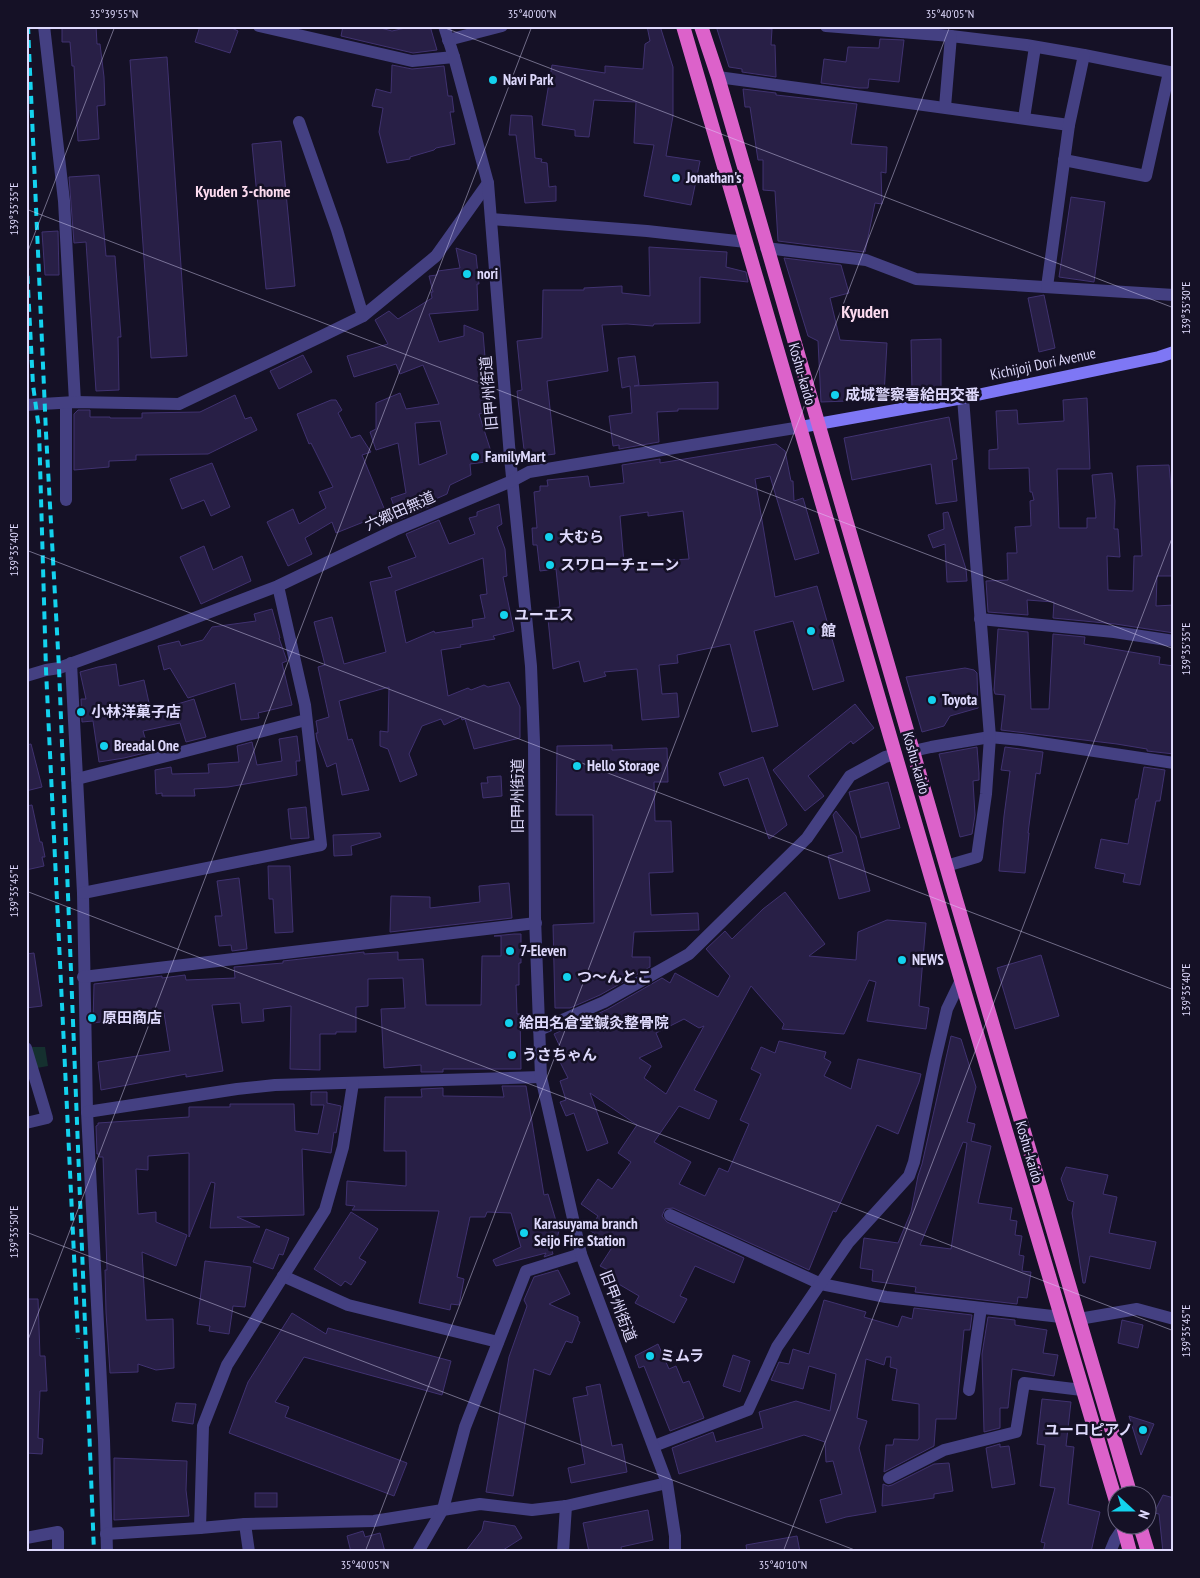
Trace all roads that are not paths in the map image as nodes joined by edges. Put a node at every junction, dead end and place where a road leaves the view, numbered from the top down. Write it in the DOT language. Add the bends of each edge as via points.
graph roads {
  1 [pos="44,26"];
  2 [pos="259,26"];
  3 [pos="444,26"];
  4 [pos="502,26"];
  5 [pos="683,26"];
  6 [pos="701,26"];
  7 [pos="826,26"];
  8 [pos="841,27"];
  9 [pos="951,36"];
  10 [pos="448,40"];
  11 [pos="1036,46"];
  12 [pos="1084,55"];
  13 [pos="454,56"];
  14 [pos="1172,72"];
  15 [pos="718,77"];
  16 [pos="945,108"];
  17 [pos="1024,118"];
  18 [pos="299,122"];
  19 [pos="1069,125"];
  20 [pos="1064,160"];
  21 [pos="488,183"];
  22 [pos="491,219"];
  23 [pos="746,242"];
  24 [pos="766,248"];
  25 [pos="1047,287"];
  26 [pos="1174,296"];
  27 [pos="363,316"];
  28 [pos="1174,352"];
  29 [pos="963,398"];
  30 [pos="70,402"];
  31 [pos="26,404"];
  32 [pos="818,424"];
  33 [pos="801,427"];
  34 [pos="512,481"];
  35 [pos="66,500"];
  36 [pos="278,586"];
  37 [pos="980,619"];
  38 [pos="1174,641"];
  39 [pos="71,663"];
  40 [pos="26,676"];
  41 [pos="306,720"];
  42 [pos="990,737"];
  43 [pos="913,751"];
  44 [pos="896,754"];
  45 [pos="1174,764"];
  46 [pos="77,779"];
  47 [pos="946,866"];
  48 [pos="83,894"];
  49 [pos="536,923"];
  50 [pos="83,977"];
  51 [pos="961,980"];
  52 [pos="539,1030"];
  53 [pos="26,1048"];
  54 [pos="541,1077"];
  55 [pos="353,1083"];
  56 [pos="87,1112"];
  57 [pos="26,1122"];
  58 [pos="670,1215"];
  59 [pos="581,1254"];
  60 [pos="283,1276"];
  61 [pos="821,1284"];
  62 [pos="980,1308"];
  63 [pos="1060,1317"];
  64 [pos="1079,1319"];
  65 [pos="1174,1319"];
  66 [pos="498,1342"];
  67 [pos="969,1390"];
  68 [pos="1082,1390"];
  69 [pos="654,1446"];
  70 [pos="889,1478"];
  71 [pos="668,1484"];
  72 [pos="1111,1486"];
  73 [pos="1129,1486"];
  74 [pos="566,1506"];
  75 [pos="443,1509"];
  76 [pos="245,1524"];
  77 [pos="200,1528"];
  78 [pos="106,1534"];
  79 [pos="1117,1536"];
  80 [pos="1126,1536"];
  81 [pos="1143,1536"];
  82 [pos="26,1538"];
  83 [pos="58,1552"];
  84 [pos="107,1552"];
  85 [pos="249,1552"];
  86 [pos="418,1552"];
  87 [pos="563,1552"];
  88 [pos="675,1552"];
  89 [pos="1110,1552"];
  90 [pos="1130,1552"];
  91 [pos="1148,1552"];
  1 -- 30 [label="street" via="64,201"];
  2 -- 13 [label="street" via="412,61"];
  3 -- 10 [label="street, 旧甲州街道"];
  4 -- 10 [label="street"];
  5 -- 23 [label="highway, Koshu-kaido"];
  6 -- 15 [label="highway, Koshu-kaido"];
  7 -- 8 [label="street"];
  8 -- 9 [label="street"];
  9 -- 11 [label="street"];
  9 -- 16 [label="street"];
  10 -- 13 [label="street, 旧甲州街道"];
  11 -- 12 [label="street"];
  11 -- 17 [label="street"];
  12 -- 14 [label="street"];
  12 -- 19 [label="street"];
  13 -- 21 [label="street, 旧甲州街道"];
  14 -- 20 [label="street" via="1146,176"];
  15 -- 16 [label="street"];
  15 -- 24 [label="highway, Koshu-kaido"];
  16 -- 17 [label="street"];
  17 -- 19 [label="street"];
  18 -- 27 [label="street"];
  19 -- 20 [label="street"];
  20 -- 25 [label="street"];
  21 -- 22 [label="street, 旧甲州街道"];
  21 -- 27 [label="street" via="436,256"];
  22 -- 23 [label="street"];
  22 -- 34 [label="street, 旧甲州街道"];
  23 -- 33 [label="highway, Koshu-kaido"];
  24 -- 25 [label="street" via="866,260 916,279"];
  24 -- 32 [label="highway, Koshu-kaido"];
  25 -- 26 [label="street"];
  27 -- 30 [label="street" via="179,404"];
  28 -- 29 [label="main road, Kichijoji Dori Avenue"];
  29 -- 32 [label="main road, Kichijoji Dori Avenue"];
  29 -- 37 [label="street"];
  30 -- 31 [label="street"];
  30 -- 35 [label="street"];
  32 -- 33 [label="main road, Kichijoji Dori Avenue"];
  32 -- 43 [label="highway, Koshu-kaido"];
  33 -- 34 [label="street, 六郷田無道" via="528,472"];
  33 -- 44 [label="highway, Koshu-kaido"];
  34 -- 36 [label="street, 六郷田無道" via="395,530"];
  34 -- 49 [label="street, 旧甲州街道" via="530,666"];
  36 -- 39 [label="street, 六郷田無道"];
  36 -- 41 [label="street"];
  37 -- 38 [label="street"];
  37 -- 42 [label="street"];
  39 -- 40 [label="street, 六郷田無道"];
  39 -- 46 [label="street"];
  41 -- 46 [label="street"];
  41 -- 48 [label="street" via="321,845"];
  42 -- 43 [label="street"];
  42 -- 45 [label="street"];
  42 -- 47 [label="street" via="977,857"];
  43 -- 47 [label="highway, Koshu-kaido"];
  44 -- 51 [label="highway, Koshu-kaido"];
  44 -- 52 [label="street" via="850,776 807,838 689,954 604,1002"];
  46 -- 48 [label="street"];
  47 -- 64 [label="highway, Koshu-kaido"];
  48 -- 50 [label="street"];
  49 -- 50 [label="street"];
  49 -- 52 [label="street, 旧甲州街道"];
  50 -- 56 [label="street"];
  51 -- 61 [label="street" via="948,1010 934,1060 909,1176 848,1242"];
  51 -- 63 [label="highway, Koshu-kaido"];
  52 -- 54 [label="street, 旧甲州街道"];
  53 -- 57 [label="street" via="47,1118"];
  54 -- 55 [label="street"];
  54 -- 59 [label="street, 旧甲州街道"];
  55 -- 56 [label="street" via="236,1089"];
  55 -- 60 [label="street" via="344,1147 325,1210"];
  56 -- 78 [label="street"];
  58 -- 61 [label="street"];
  59 -- 66 [label="street" via="526,1270"];
  59 -- 69 [label="street, 旧甲州街道"];
  60 -- 66 [label="street" via="348,1305"];
  60 -- 77 [label="street" via="227,1365 203,1426"];
  61 -- 62 [label="street"];
  61 -- 69 [label="street" via="777,1347 748,1410"];
  62 -- 63 [label="street"];
  62 -- 67 [label="street"];
  63 -- 68 [label="highway, Koshu-kaido"];
  64 -- 65 [label="street" via="1137,1309"];
  64 -- 73 [label="highway, Koshu-kaido"];
  66 -- 75 [label="street" via="465,1426"];
  68 -- 70 [label="street" via="1024,1384 1016,1432 944,1450"];
  68 -- 72 [label="highway, Koshu-kaido"];
  69 -- 71 [label="street, 旧甲州街道"];
  71 -- 74 [label="street"];
  71 -- 88 [label="street, 旧甲州街道"];
  74 -- 75 [label="street" via="532,1510 480,1504"];
  74 -- 87 [label="street"];
  75 -- 76 [label="street" via="374,1521"];
  75 -- 86 [label="street"];
  76 -- 77 [label="street"];
  76 -- 85 [label="street"];
  77 -- 78 [label="street"];
  78 -- 84 [label="street"];
  79 -- 89 [label="street"];
  80 -- 90 [label="highway"];
  81 -- 91 [label="highway"];
  82 -- 83 [label="street" via="58,1532"];
}
